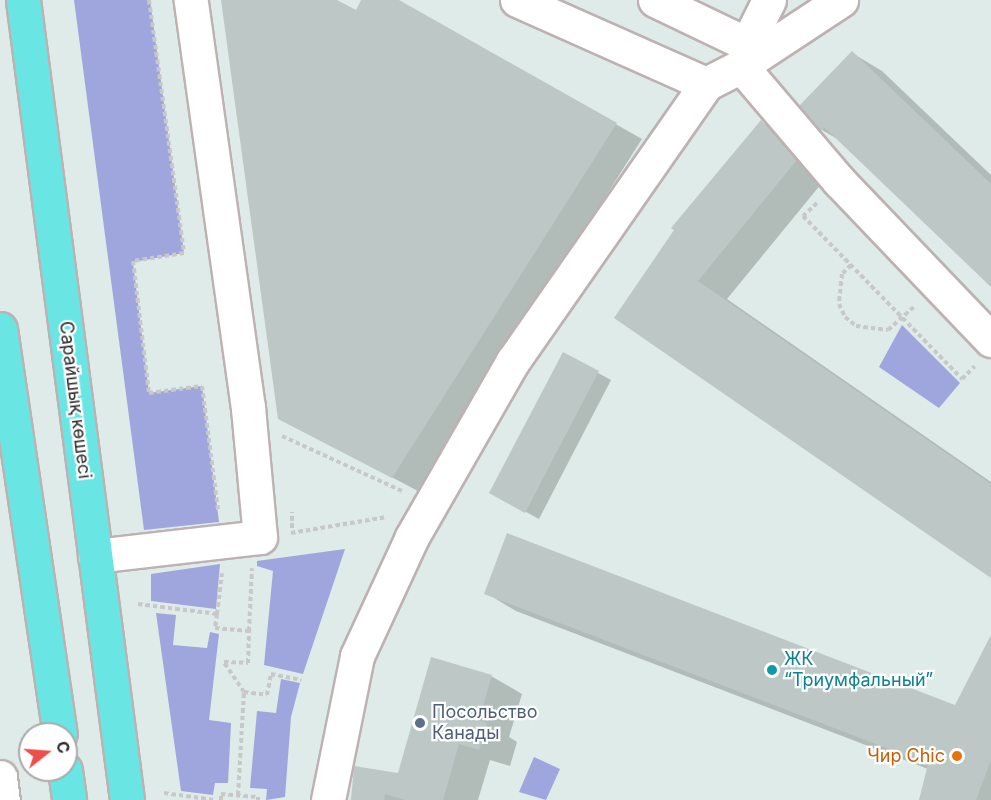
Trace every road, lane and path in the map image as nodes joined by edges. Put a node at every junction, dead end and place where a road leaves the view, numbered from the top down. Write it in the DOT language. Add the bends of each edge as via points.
graph roads {
  1 [pos="23,0"];
  2 [pos="149,0"];
  3 [pos="191,0"];
  4 [pos="517,0"];
  5 [pos="655,0"];
  6 [pos="770,0"];
  7 [pos="840,0"];
  8 [pos="741,66"];
  9 [pos="706,84"];
  10 [pos="839,181"];
  11 [pos="850,265"];
  12 [pos="918,303"];
  13 [pos="903,318"];
  14 [pos="0,329"];
  15 [pos="984,352"];
  16 [pos="284,446"];
  17 [pos="403,492"];
  18 [pos="291,502"];
  19 [pos="393,516"];
  20 [pos="219,522"];
  21 [pos="289,533"];
  22 [pos="285,543"];
  23 [pos="95,556"];
  24 [pos="253,557"];
  25 [pos="224,561"];
  26 [pos="138,604"];
  27 [pos="217,614"];
  28 [pos="249,631"];
  29 [pos="301,680"];
  30 [pos="244,692"];
  31 [pos="58,722"];
  32 [pos="0,777"];
  33 [pos="67,782"];
  34 [pos="164,793"];
  35 [pos="238,795"];
  36 [pos="3,800"];
  37 [pos="69,800"];
  38 [pos="127,800"];
  39 [pos="215,800"];
  40 [pos="221,800"];
  41 [pos="258,800"];
  42 [pos="328,800"];
  1 -- 23 [label="main road, Сарайшық көшесі"];
  2 -- 20 [label="path" via="184,253 133,261 149,393 202,387"];
  3 -- 23 [label="lane" via="248,408 260,537"];
  4 -- 9 [label="lane"];
  5 -- 6 [label="lane" via="747,44"];
  7 -- 8 [label="lane"];
  8 -- 9 [label="lane"];
  8 -- 10 [label="lane"];
  9 -- 42 [label="lane" via="513,361 412,537 357,656"];
  10 -- 11 [label="path" via="803,216"];
  10 -- 15 [label="lane"];
  11 -- 13 [label="path"];
  11 -- 13 [label="path" via="842,274 838,290 845,317 873,331 888,330"];
  12 -- 13 [label="path"];
  13 -- 15 [label="path" via="962,379"];
  14 -- 31 [label="main road"];
  16 -- 17 [label="path" via="282,435"];
  18 -- 21 [label="path" via="293,524"];
  19 -- 21 [label="path"];
  21 -- 22 [label="path"];
  23 -- 38 [label="main road, Сарайшық көшесі"];
  24 -- 28 [label="path"];
  25 -- 27 [label="path"];
  26 -- 27 [label="path"];
  27 -- 28 [label="path" via="215,628"];
  28 -- 30 [label="path" via="248,663 224,662"];
  29 -- 30 [label="path" via="271,674 267,695"];
  30 -- 35 [label="path"];
  32 -- 36 [label="lane"];
  33 -- 37 [label="main road"];
  34 -- 39 [label="path"];
  35 -- 40 [label="path" via="221,794"];
  35 -- 41 [label="path"];
}
